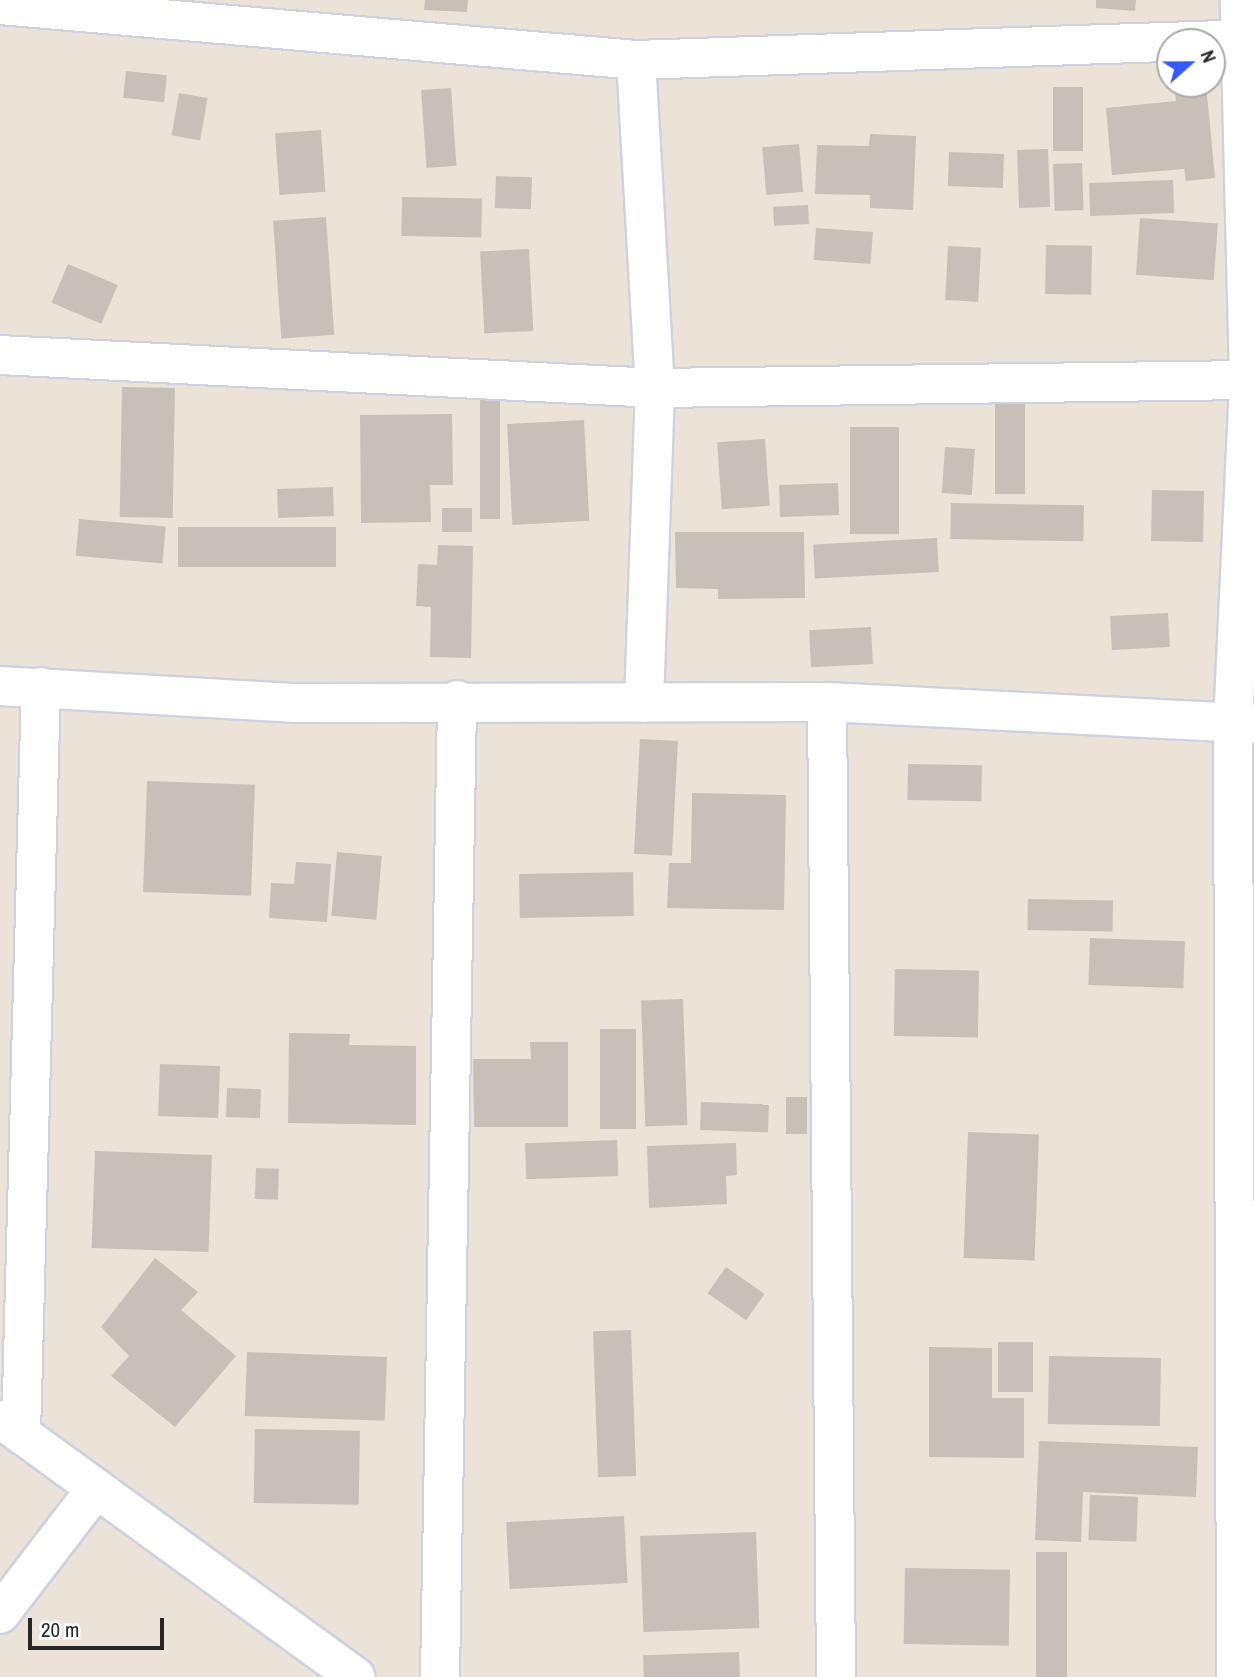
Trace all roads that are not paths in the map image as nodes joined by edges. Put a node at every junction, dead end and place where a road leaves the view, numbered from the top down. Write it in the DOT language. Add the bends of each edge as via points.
graph roads {
  1 [pos="1240,0"];
  2 [pos="0,5"];
  3 [pos="1249,39"];
  4 [pos="636,60"];
  5 [pos="0,355"];
  6 [pos="1252,380"];
  7 [pos="655,388"];
  8 [pos="0,687"];
  9 [pos="41,687"];
  10 [pos="457,700"];
  11 [pos="827,702"];
  12 [pos="644,703"];
  13 [pos="1243,724"];
  14 [pos="10,1426"];
  15 [pos="96,1489"];
  16 [pos="1243,1567"];
  17 [pos="0,1614"];
  18 [pos="356,1677"];
  19 [pos="440,1677"];
  20 [pos="836,1677"];
  21 [pos="1236,1677"];
  1 -- 3 [label="street"];
  2 -- 4 [label="street"];
  3 -- 4 [label="street"];
  3 -- 6 [label="street"];
  4 -- 7 [label="street"];
  5 -- 7 [label="street"];
  6 -- 7 [label="street"];
  6 -- 13 [label="street"];
  7 -- 12 [label="street"];
  8 -- 9 [label="street"];
  9 -- 10 [label="street" via="298,703"];
  9 -- 14 [label="street"];
  10 -- 12 [label="street"];
  10 -- 19 [label="street"];
  11 -- 12 [label="street"];
  11 -- 13 [label="street"];
  11 -- 20 [label="street"];
  13 -- 16 [label="street"];
  14 -- 15 [label="street"];
  15 -- 17 [label="street"];
  15 -- 18 [label="street"];
  16 -- 21 [label="street"];
}
